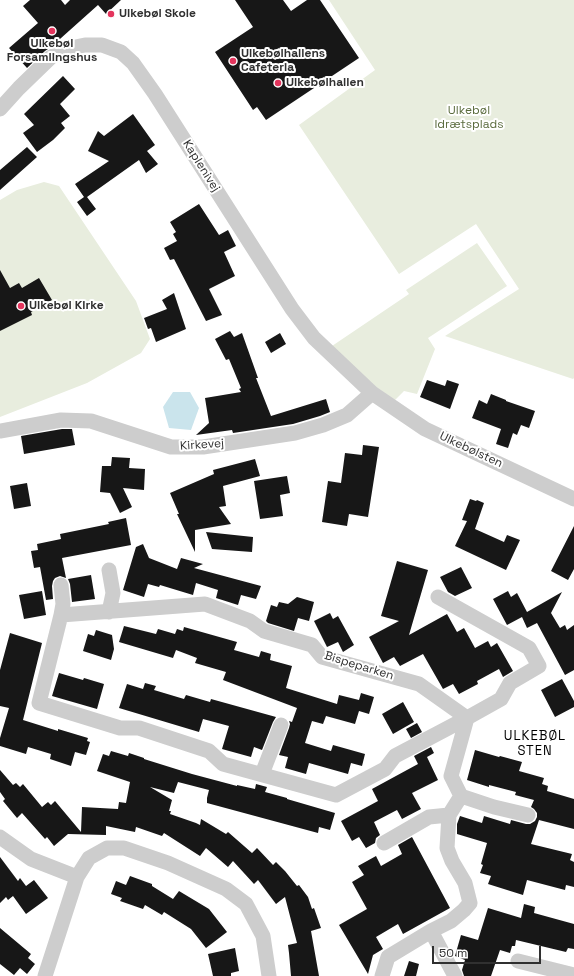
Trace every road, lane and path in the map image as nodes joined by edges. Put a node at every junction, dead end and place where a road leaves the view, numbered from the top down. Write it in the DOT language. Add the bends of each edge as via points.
graph roads {
  1 [pos="0,109"];
  2 [pos="372,393"];
  3 [pos="0,431"];
  4 [pos="574,500"];
  5 [pos="109,570"];
  6 [pos="61,585"];
  7 [pos="438,597"];
  8 [pos="109,612"];
  9 [pos="61,615"];
  10 [pos="467,718"];
  11 [pos="281,725"];
  12 [pos="262,774"];
  13 [pos="461,796"];
  14 [pos="528,814"];
  15 [pos="449,815"];
  16 [pos="0,837"];
  17 [pos="384,843"];
  18 [pos="77,877"];
  19 [pos="431,931"];
  20 [pos="518,961"];
  21 [pos="574,975"];
  22 [pos="45,976"];
  23 [pos="269,976"];
  24 [pos="382,976"];
  25 [pos="455,976"];
  1 -- 2 [label="street, Kaplenivej" via="51,57 66,49 102,45 121,52 133,63 155,94 292,309 314,338"];
  2 -- 3 [label="street, Kirkevej" via="347,415 323,425 295,433 203,447 171,447 91,421 60,420"];
  2 -- 4 [label="street, Ulkebølsten" via="425,429"];
  5 -- 8 [label="street" via="113,593"];
  6 -- 9 [label="street"];
  7 -- 10 [label="street" via="529,648 539,666 510,683 501,699"];
  8 -- 9 [label="street, Bispeparken"];
  8 -- 10 [label="street, Bispeparken" via="206,604 250,621 264,631 312,645 322,657 419,684"];
  9 -- 12 [label="street" via="39,703 120,728 139,728 208,751 223,764"];
  10 -- 12 [label="street" via="395,756 385,769 336,795"];
  10 -- 13 [label="street" via="451,776"];
  11 -- 12 [label="street"];
  13 -- 14 [label="street" via="494,807"];
  13 -- 15 [label="street"];
  15 -- 17 [label="street" via="429,817"];
  15 -- 19 [label="street" via="447,848 466,883 470,903 451,921"];
  16 -- 18 [label="street" via="31,859"];
  18 -- 22 [label="street"];
  18 -- 23 [label="street" via="89,858 108,848 124,848 168,863 226,889 246,904 263,936"];
  19 -- 24 [label="street" via="388,957"];
  19 -- 25 [label="street"];
  20 -- 21 [label="street"];
}
